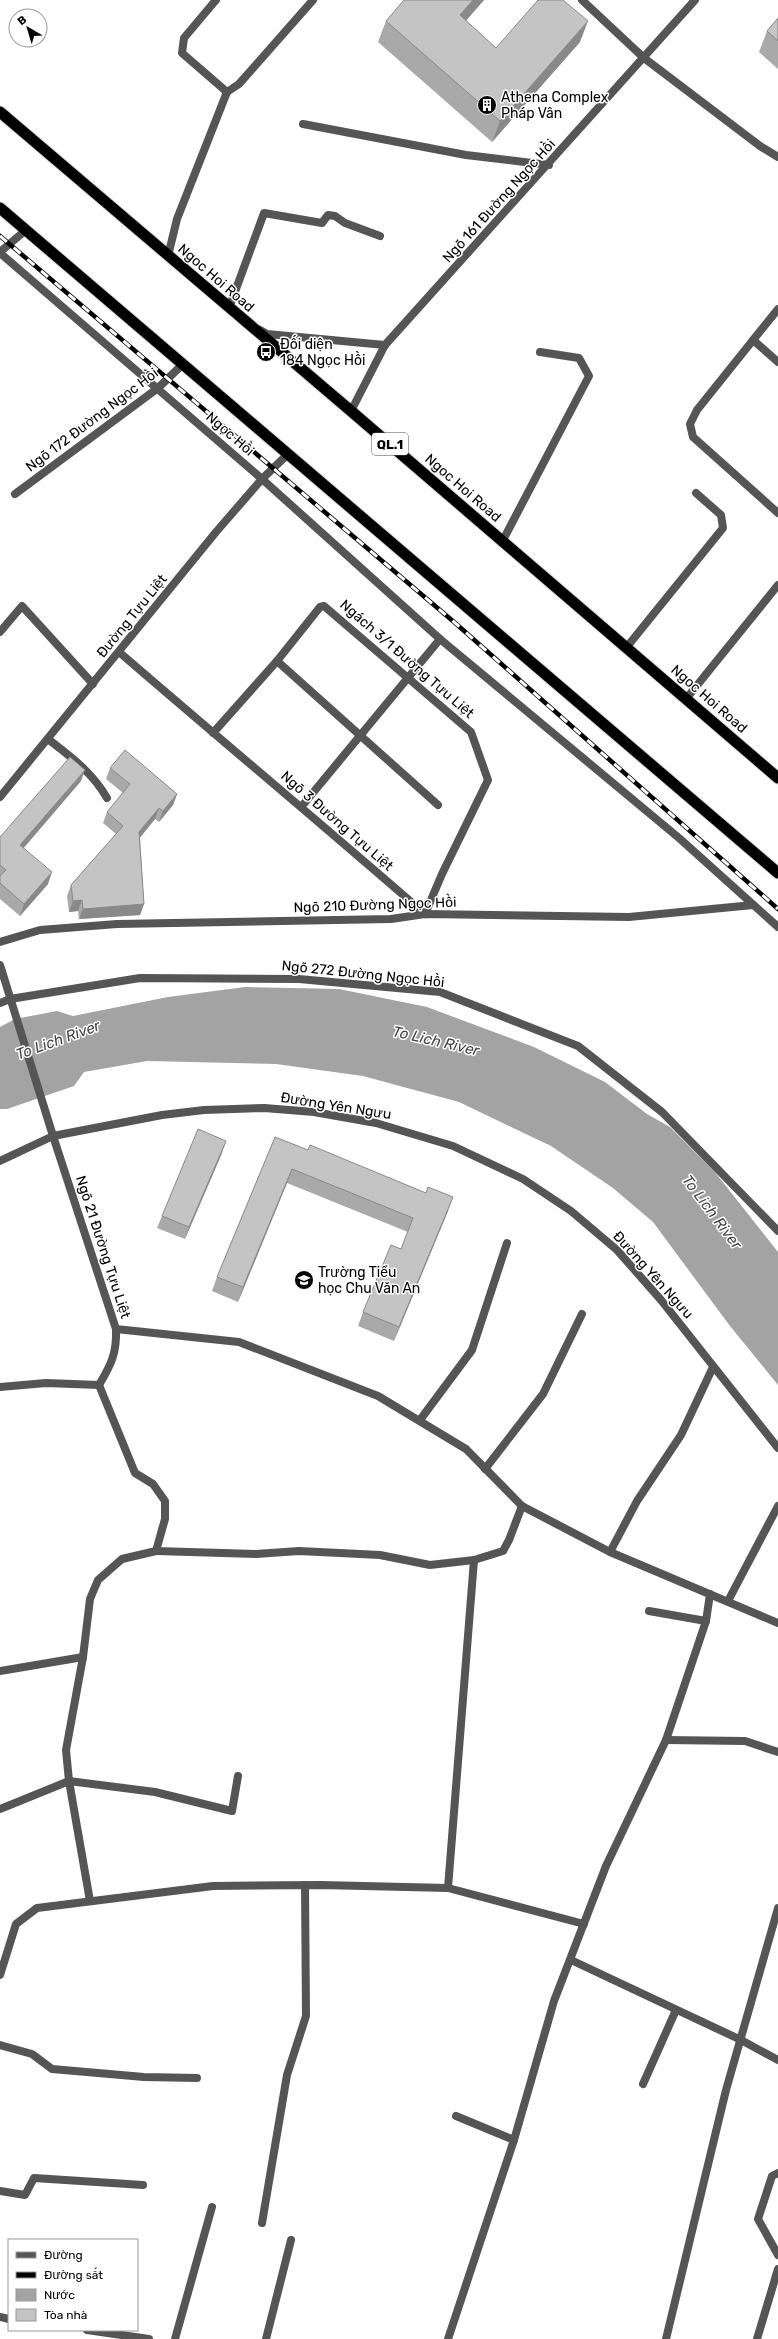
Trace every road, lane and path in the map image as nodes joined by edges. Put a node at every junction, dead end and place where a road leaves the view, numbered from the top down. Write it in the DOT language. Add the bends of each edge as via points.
graph roads {
  1 [pos="216,0"];
  2 [pos="313,0"];
  3 [pos="582,0"];
  4 [pos="695,0"];
  5 [pos="644,58"];
  6 [pos="227,92"];
  7 [pos="0,112"];
  8 [pos="303,124"];
  9 [pos="778,157"];
  10 [pos="549,165"];
  11 [pos="0,208"];
  12 [pos="26,230"];
  13 [pos="380,236"];
  14 [pos="0,253"];
  15 [pos="168,256"];
  16 [pos="229,308"];
  17 [pos="778,309"];
  18 [pos="240,318"];
  19 [pos="753,340"];
  20 [pos="386,345"];
  21 [pos="540,352"];
  22 [pos="778,362"];
  23 [pos="183,364"];
  24 [pos="158,388"];
  25 [pos="351,411"];
  26 [pos="288,454"];
  27 [pos="262,479"];
  28 [pos="696,493"];
  29 [pos="15,494"];
  30 [pos="778,513"];
  31 [pos="502,542"];
  32 [pos="778,585"];
  33 [pos="0,632"];
  34 [pos="440,639"];
  35 [pos="626,648"];
  36 [pos="119,652"];
  37 [pos="277,661"];
  38 [pos="407,679"];
  39 [pos="93,684"];
  40 [pos="686,699"];
  41 [pos="213,733"];
  42 [pos="359,736"];
  43 [pos="48,739"];
  44 [pos="778,778"];
  45 [pos="0,797"];
  46 [pos="107,798"];
  47 [pos="438,805"];
  48 [pos="302,806"];
  49 [pos="778,873"];
  50 [pos="753,905"];
  51 [pos="425,914"];
  52 [pos="778,927"];
  53 [pos="0,942"];
  54 [pos="0,965"];
  55 [pos="10,999"];
  56 [pos="0,1003"];
  57 [pos="53,1136"];
  58 [pos="0,1160"];
  59 [pos="778,1230"];
  60 [pos="507,1243"];
  61 [pos="582,1314"];
  62 [pos="116,1329"];
  63 [pos="713,1367"];
  64 [pos="99,1385"];
  65 [pos="0,1386"];
  66 [pos="420,1420"];
  67 [pos="778,1448"];
  68 [pos="485,1468"];
  69 [pos="522,1506"];
  70 [pos="778,1506"];
  71 [pos="156,1551"];
  72 [pos="610,1552"];
  73 [pos="474,1560"];
  74 [pos="710,1594"];
  75 [pos="728,1601"];
  76 [pos="649,1611"];
  77 [pos="706,1621"];
  78 [pos="778,1623"];
  79 [pos="83,1657"];
  80 [pos="0,1671"];
  81 [pos="666,1740"];
  82 [pos="778,1752"];
  83 [pos="238,1776"];
  84 [pos="69,1781"];
  85 [pos="0,1809"];
  86 [pos="305,1885"];
  87 [pos="448,1888"];
  88 [pos="90,1902"];
  89 [pos="778,1908"];
  90 [pos="584,1924"];
  91 [pos="571,1960"];
  92 [pos="0,1975"];
  93 [pos="676,2010"];
  94 [pos="741,2040"];
  95 [pos="0,2045"];
  96 [pos="778,2060"];
  97 [pos="196,2078"];
  98 [pos="643,2084"];
  99 [pos="456,2116"];
  100 [pos="514,2140"];
  101 [pos="778,2173"];
  102 [pos="144,2185"];
  103 [pos="0,2191"];
  104 [pos="212,2207"];
  105 [pos="262,2223"];
  106 [pos="291,2240"];
  107 [pos="778,2255"];
  108 [pos="778,2269"];
  109 [pos="94,2331"];
  110 [pos="149,2339"];
  111 [pos="175,2339"];
  112 [pos="266,2339"];
  113 [pos="448,2339"];
  114 [pos="666,2339"];
  115 [pos="757,2339"];
  1 -- 6 [label="street" via="184,38 182,53"];
  2 -- 6 [label="street" via="239,84"];
  3 -- 5 [label="street"];
  4 -- 5 [label="street, Ngõ 161 Đường Ngọc Hồi"];
  5 -- 9 [label="street"];
  5 -- 10 [label="street, Ngõ 161 Đường Ngọc Hồi"];
  6 -- 15 [label="street" via="177,219"];
  7 -- 15 [label="highway, Ngoc Hoi Road / QL.1"];
  8 -- 10 [label="street" via="466,156"];
  10 -- 20 [label="street, Ngõ 161 Đường Ngọc Hồi"];
  11 -- 12 [label="highway"];
  12 -- 14 [label="street"];
  12 -- 23 [label="highway"];
  13 -- 16 [label="street" via="345,224 336,216 328,215 322,223 264,213"];
  14 -- 24 [label="street, Ngọc Hồi"];
  15 -- 16 [label="highway, Ngoc Hoi Road / QL.1"];
  16 -- 18 [label="highway, Ngoc Hoi Road / QL.1"];
  17 -- 19 [label="street"];
  18 -- 20 [label="street" via="267,334"];
  18 -- 25 [label="highway, Ngoc Hoi Road / QL.1"];
  19 -- 22 [label="street"];
  19 -- 30 [label="street" via="697,410 690,424 693,437"];
  20 -- 25 [label="street, Ngõ 161 Đường Ngọc Hồi"];
  21 -- 31 [label="street" via="579,358 590,376"];
  23 -- 24 [label="street, Ngõ 172 Đường Ngọc Hồi"];
  23 -- 26 [label="highway"];
  24 -- 27 [label="street, Ngọc Hồi"];
  24 -- 29 [label="street, Ngõ 172 Đường Ngọc Hồi"];
  25 -- 31 [label="highway, Ngoc Hoi Road / QL.1"];
  26 -- 27 [label="street, Đường Tựu Liệt"];
  26 -- 49 [label="highway"];
  27 -- 34 [label="street, Ngọc Hồi"];
  27 -- 36 [label="street, Đường Tựu Liệt"];
  28 -- 35 [label="street" via="721,515 722,528"];
  31 -- 35 [label="highway, Ngoc Hoi Road / QL.1"];
  32 -- 40 [label="street"];
  33 -- 39 [label="street" via="22,606"];
  34 -- 38 [label="street"];
  34 -- 50 [label="street, Ngọc Hồi" via="679,838"];
  35 -- 40 [label="highway, Ngoc Hoi Road / QL.1"];
  36 -- 39 [label="street, Đường Tựu Liệt"];
  36 -- 41 [label="street, Ngõ 3 Đường Tựu Liệt"];
  37 -- 38 [label="street, Ngách 3/1 Đường Tựu Liệt" via="320,607 324,606"];
  37 -- 41 [label="street, Ngách 3/1 Đường Tựu Liệt"];
  37 -- 42 [label="street"];
  38 -- 42 [label="street"];
  38 -- 51 [label="street, Ngách 3/1 Đường Tựu Liệt" via="471,732 488,780"];
  39 -- 43 [label="street, Đường Tựu Liệt"];
  40 -- 44 [label="highway, Ngoc Hoi Road / QL.1"];
  41 -- 48 [label="street, Ngõ 3 Đường Tựu Liệt"];
  42 -- 47 [label="street"];
  42 -- 48 [label="street"];
  43 -- 45 [label="street, Đường Tựu Liệt"];
  43 -- 46 [label="street" via="76,760 96,780"];
  48 -- 51 [label="street, Ngõ 3 Đường Tựu Liệt"];
  50 -- 51 [label="street, Ngõ 210 Đường Ngọc Hồi" via="629,917"];
  50 -- 52 [label="street, Ngọc Hồi"];
  51 -- 53 [label="street, Ngõ 210 Đường Ngọc Hồi" via="391,919 117,924 40,930"];
  54 -- 55 [label="street"];
  55 -- 56 [label="street, Ngõ 272 Đường Ngọc Hồi"];
  55 -- 57 [label="street, Ngõ 21 Đường Tựu Liệt"];
  55 -- 59 [label="street, Ngõ 272 Đường Ngọc Hồi" via="140,978 299,979 440,992 578,1046 662,1112"];
  57 -- 58 [label="street, Đường Yên Ngưu"];
  57 -- 62 [label="street, Ngõ 21 Đường Tựu Liệt"];
  57 -- 63 [label="street, Đường Yên Ngưu" via="162,1115 204,1110 264,1108 314,1112 376,1122 453,1146 523,1178 583,1221 617,1250 661,1300"];
  60 -- 66 [label="street" via="472,1350"];
  61 -- 68 [label="street" via="543,1394"];
  62 -- 64 [label="street, Ngõ 21 Đường Tựu Liệt" via="117,1348"];
  62 -- 66 [label="street" via="239,1342 378,1396"];
  63 -- 67 [label="street, Đường Yên Ngưu"];
  63 -- 72 [label="street" via="681,1435 638,1501"];
  64 -- 65 [label="street" via="46,1383"];
  64 -- 71 [label="street" via="135,1473 153,1484 165,1501 165,1519"];
  66 -- 68 [label="street" via="466,1449"];
  68 -- 69 [label="street"];
  69 -- 72 [label="street"];
  69 -- 73 [label="street" via="503,1550"];
  70 -- 75 [label="street"];
  71 -- 73 [label="street" via="256,1554 299,1551 380,1555 430,1565"];
  71 -- 79 [label="street" via="122,1559 98,1580 90,1598"];
  72 -- 74 [label="street"];
  73 -- 87 [label="street"];
  74 -- 75 [label="street"];
  74 -- 77 [label="street"];
  75 -- 78 [label="street"];
  76 -- 77 [label="street"];
  77 -- 81 [label="street"];
  79 -- 80 [label="street"];
  79 -- 84 [label="street" via="66,1750"];
  81 -- 82 [label="street" via="745,1741"];
  81 -- 90 [label="street" via="606,1866"];
  83 -- 84 [label="street" via="232,1811 156,1792"];
  84 -- 85 [label="street"];
  84 -- 88 [label="street"];
  86 -- 87 [label="street"];
  86 -- 88 [label="street" via="213,1886"];
  86 -- 105 [label="street" via="306,2016 287,2075"];
  87 -- 90 [label="street"];
  88 -- 92 [label="street" via="37,1908 16,1924"];
  89 -- 94 [label="street"];
  90 -- 91 [label="street"];
  91 -- 93 [label="street"];
  91 -- 100 [label="street" via="554,2001"];
  93 -- 94 [label="street"];
  93 -- 98 [label="street"];
  94 -- 96 [label="street"];
  94 -- 114 [label="street" via="700,2193"];
  95 -- 97 [label="street" via="32,2054 52,2069 144,2077"];
  99 -- 100 [label="street"];
  100 -- 113 [label="street"];
  101 -- 107 [label="street" via="772,2176 758,2219"];
  102 -- 103 [label="street" via="34,2178 24,2195"];
  104 -- 111 [label="street"];
  106 -- 112 [label="street"];
  108 -- 115 [label="street"];
  109 -- 110 [label="street"];
}
